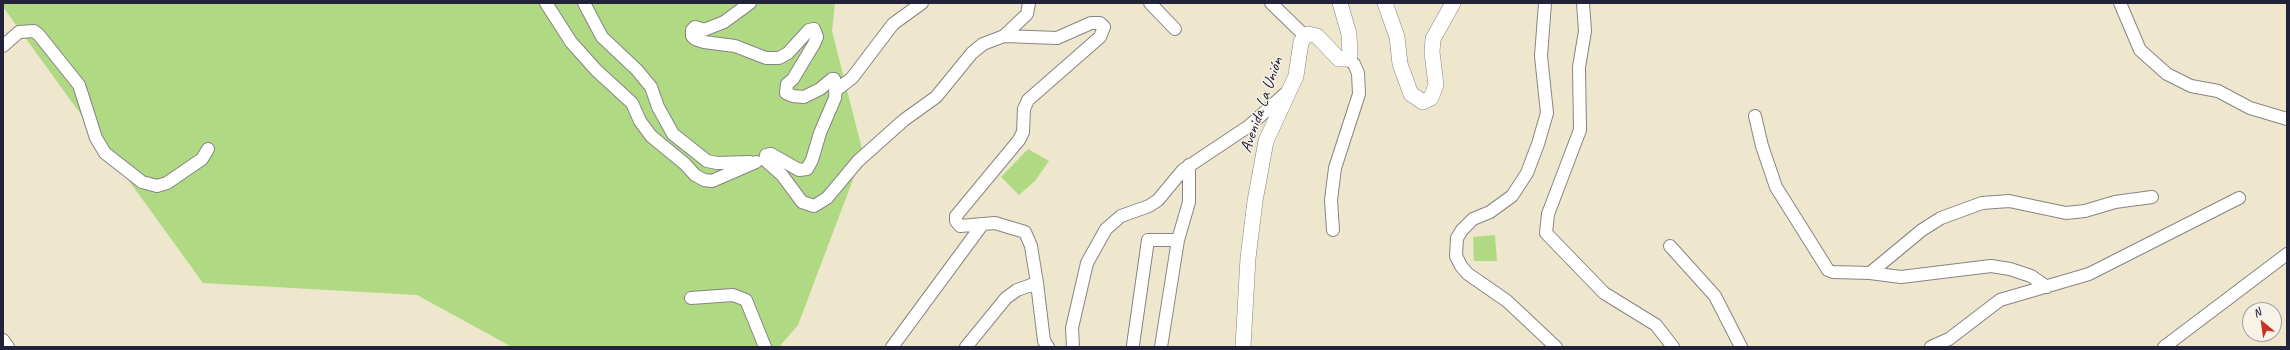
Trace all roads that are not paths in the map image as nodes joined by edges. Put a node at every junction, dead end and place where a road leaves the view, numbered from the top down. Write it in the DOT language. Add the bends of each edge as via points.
graph roads {
  1 [pos="546,3"];
  2 [pos="584,3"];
  3 [pos="750,3"];
  4 [pos="922,3"];
  5 [pos="1029,3"];
  6 [pos="1150,3"];
  7 [pos="1271,3"];
  8 [pos="1340,3"];
  9 [pos="1385,3"];
  10 [pos="1453,3"];
  11 [pos="1545,3"];
  12 [pos="1583,3"];
  13 [pos="2120,3"];
  14 [pos="1175,29"];
  15 [pos="1004,36"];
  16 [pos="1305,36"];
  17 [pos="3,46"];
  18 [pos="1348,59"];
  19 [pos="835,90"];
  20 [pos="1289,91"];
  21 [pos="1755,116"];
  22 [pos="2287,119"];
  23 [pos="208,149"];
  24 [pos="760,161"];
  25 [pos="1189,165"];
  26 [pos="2152,197"];
  27 [pos="2239,198"];
  28 [pos="982,225"];
  29 [pos="1333,230"];
  30 [pos="1178,240"];
  31 [pos="1670,246"];
  32 [pos="2287,254"];
  33 [pos="1870,273"];
  34 [pos="1038,283"];
  35 [pos="2047,287"];
  36 [pos="691,298"];
  37 [pos="3,340"];
  38 [pos="1133,345"];
  39 [pos="8,347"];
  40 [pos="765,347"];
  41 [pos="892,347"];
  42 [pos="966,347"];
  43 [pos="1048,347"];
  44 [pos="1073,347"];
  45 [pos="1161,347"];
  46 [pos="1243,347"];
  47 [pos="1556,347"];
  48 [pos="1673,347"];
  49 [pos="1741,347"];
  50 [pos="1932,347"];
  51 [pos="2164,347"];
  1 -- 24 [label="street" via="571,42 596,70 632,103 640,121 651,136 695,175 712,181"];
  2 -- 24 [label="street" via="602,37 651,87 658,107 673,134 707,161"];
  3 -- 19 [label="street" via="724,22 704,30 695,27 692,36 704,42 735,46 766,58 779,58 809,30 814,29 817,37 814,44 793,79 786,84 786,93 804,97 832,79 836,85"];
  4 -- 19 [label="street" via="893,24 852,78"];
  5 -- 15 [label="street" via="1027,14"];
  6 -- 14 [label="street"];
  7 -- 16 [label="street"];
  8 -- 18 [label="main road" via="1349,34"];
  9 -- 10 [label="main road" via="1397,37 1400,64 1411,94 1423,102 1431,98 1436,85 1433,39"];
  11 -- 47 [label="street" via="1542,56 1547,113 1538,144 1527,173 1512,196 1490,212 1473,219 1462,230 1457,238 1456,256 1468,274 1507,301"];
  12 -- 48 [label="street" via="1585,31 1579,67 1580,130 1548,214 1546,233 1604,293 1656,325"];
  13 -- 22 [label="street" via="2140,50 2167,74 2185,84 2218,91 2250,108"];
  15 -- 24 [label="street" via="983,44 972,53 936,97 904,120 858,161 821,203 810,206 802,202 782,175"];
  15 -- 28 [label="street" via="1057,38 1091,23 1100,23 1104,27 1100,37 1028,100 1024,109 1023,132 1019,140 956,216 956,222 960,226"];
  16 -- 18 [label="main road" via="1317,36 1335,57"];
  16 -- 20 [label="main road, Avenida La Unión" via="1301,42 1296,76"];
  17 -- 23 [label="street" via="19,32 34,31 40,35 79,85 96,138 105,153 142,182 157,186 167,183 202,159"];
  18 -- 29 [label="street" via="1358,73 1359,94 1335,168 1331,200"];
  19 -- 24 [label="street" via="835,98 807,168 799,170 771,154"];
  20 -- 25 [label="street" via="1249,126"];
  20 -- 46 [label="main road, Avenida La Unión" via="1266,142 1256,194 1248,258"];
  21 -- 33 [label="street" via="1776,187 1828,270"];
  25 -- 30 [label="street" via="1189,202"];
  25 -- 44 [label="street" via="1158,200 1121,216 1106,229 1087,263 1072,328"];
  26 -- 33 [label="street" via="2066,213 2009,202 1982,203 1940,218"];
  27 -- 35 [label="street" via="2089,274"];
  28 -- 34 [label="street" via="995,223 1025,232 1031,246"];
  28 -- 41 [label="street"];
  30 -- 38 [label="street" via="1148,240"];
  30 -- 45 [label="street"];
  31 -- 49 [label="street" via="1715,296"];
  32 -- 51 [label="street"];
  33 -- 35 [label="street" via="1901,277 1991,266 2031,276"];
  34 -- 42 [label="street" via="1017,290 1006,298"];
  34 -- 43 [label="street" via="1044,341"];
  35 -- 50 [label="street" via="2000,300 1949,338"];
  36 -- 40 [label="street" via="733,295 746,300"];
  37 -- 39 [label="street"];
}
